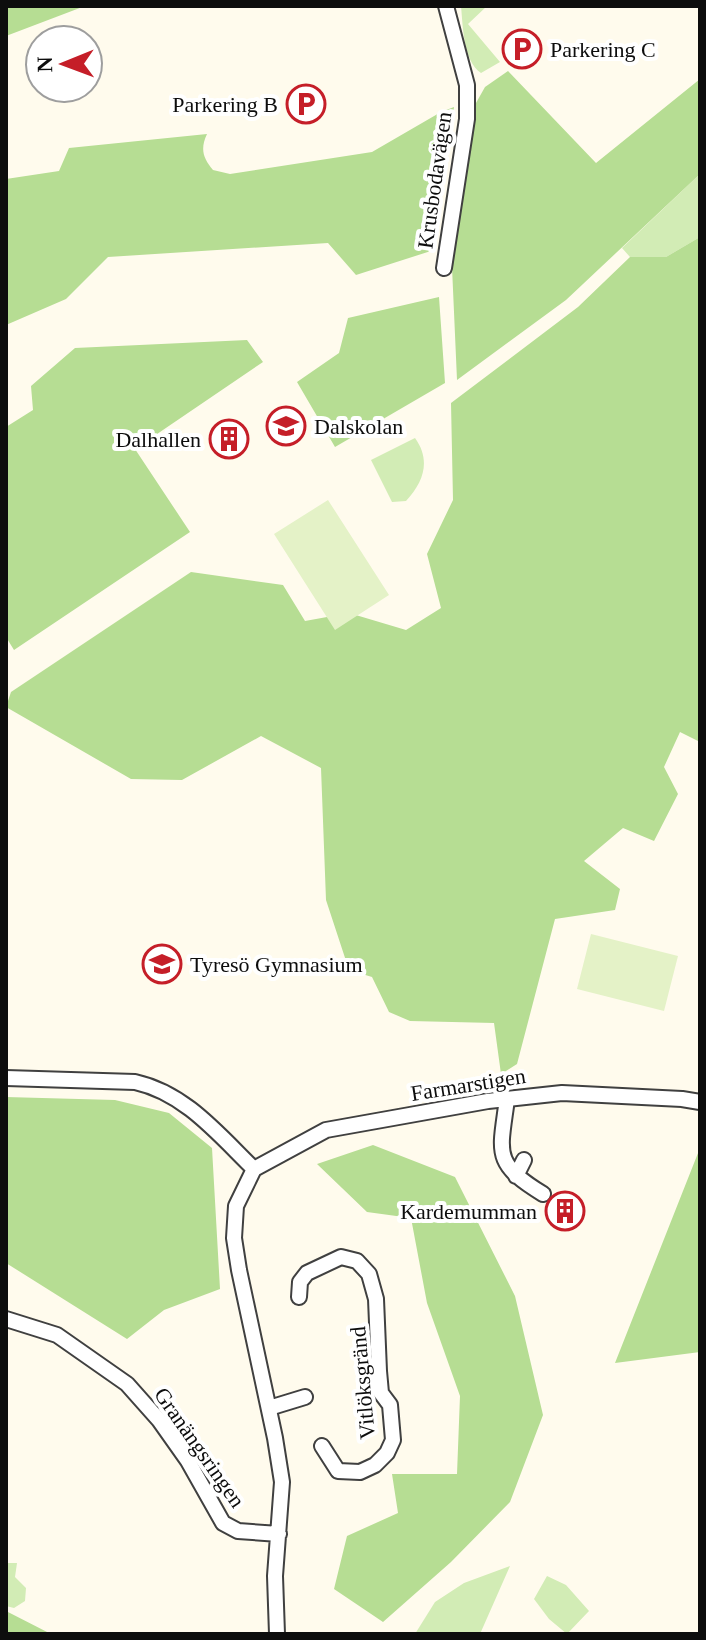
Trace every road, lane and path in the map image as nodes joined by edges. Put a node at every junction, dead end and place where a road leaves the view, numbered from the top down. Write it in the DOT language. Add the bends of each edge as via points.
graph roads {
  1 [pos="446,6"];
  2 [pos="444,268"];
  3 [pos="6,1078"];
  4 [pos="507,1099"];
  5 [pos="700,1102"];
  6 [pos="524,1160"];
  7 [pos="254,1169"];
  8 [pos="516,1176"];
  9 [pos="543,1194"];
  10 [pos="299,1297"];
  11 [pos="6,1319"];
  12 [pos="305,1397"];
  13 [pos="269,1408"];
  14 [pos="322,1446"];
  15 [pos="279,1534"];
  16 [pos="277,1634"];
  1 -- 2 [label="street, Krusbodavägen" via="467,85 467,119"];
  3 -- 7 [label="street" via="155,1086 188,1106"];
  4 -- 5 [label="street, Farmarstigen" via="562,1093"];
  4 -- 7 [label="street, Farmarstigen" via="326,1130"];
  4 -- 8 [label="street" via="501,1149"];
  6 -- 8 [label="street"];
  7 -- 13 [label="street" via="236,1206 234,1238"];
  8 -- 9 [label="street"];
  10 -- 14 [label="street, Vitlöksgränd" via="307,1273 341,1257 357,1261 369,1274 376,1299 381,1393 390,1405 393,1440 375,1465 360,1472 338,1471"];
  11 -- 15 [label="street, Granängsringen" via="57,1335 127,1384 188,1461 223,1523 238,1531"];
  12 -- 13 [label="street"];
  13 -- 15 [label="street" via="282,1482"];
  15 -- 16 [label="street"];
}
